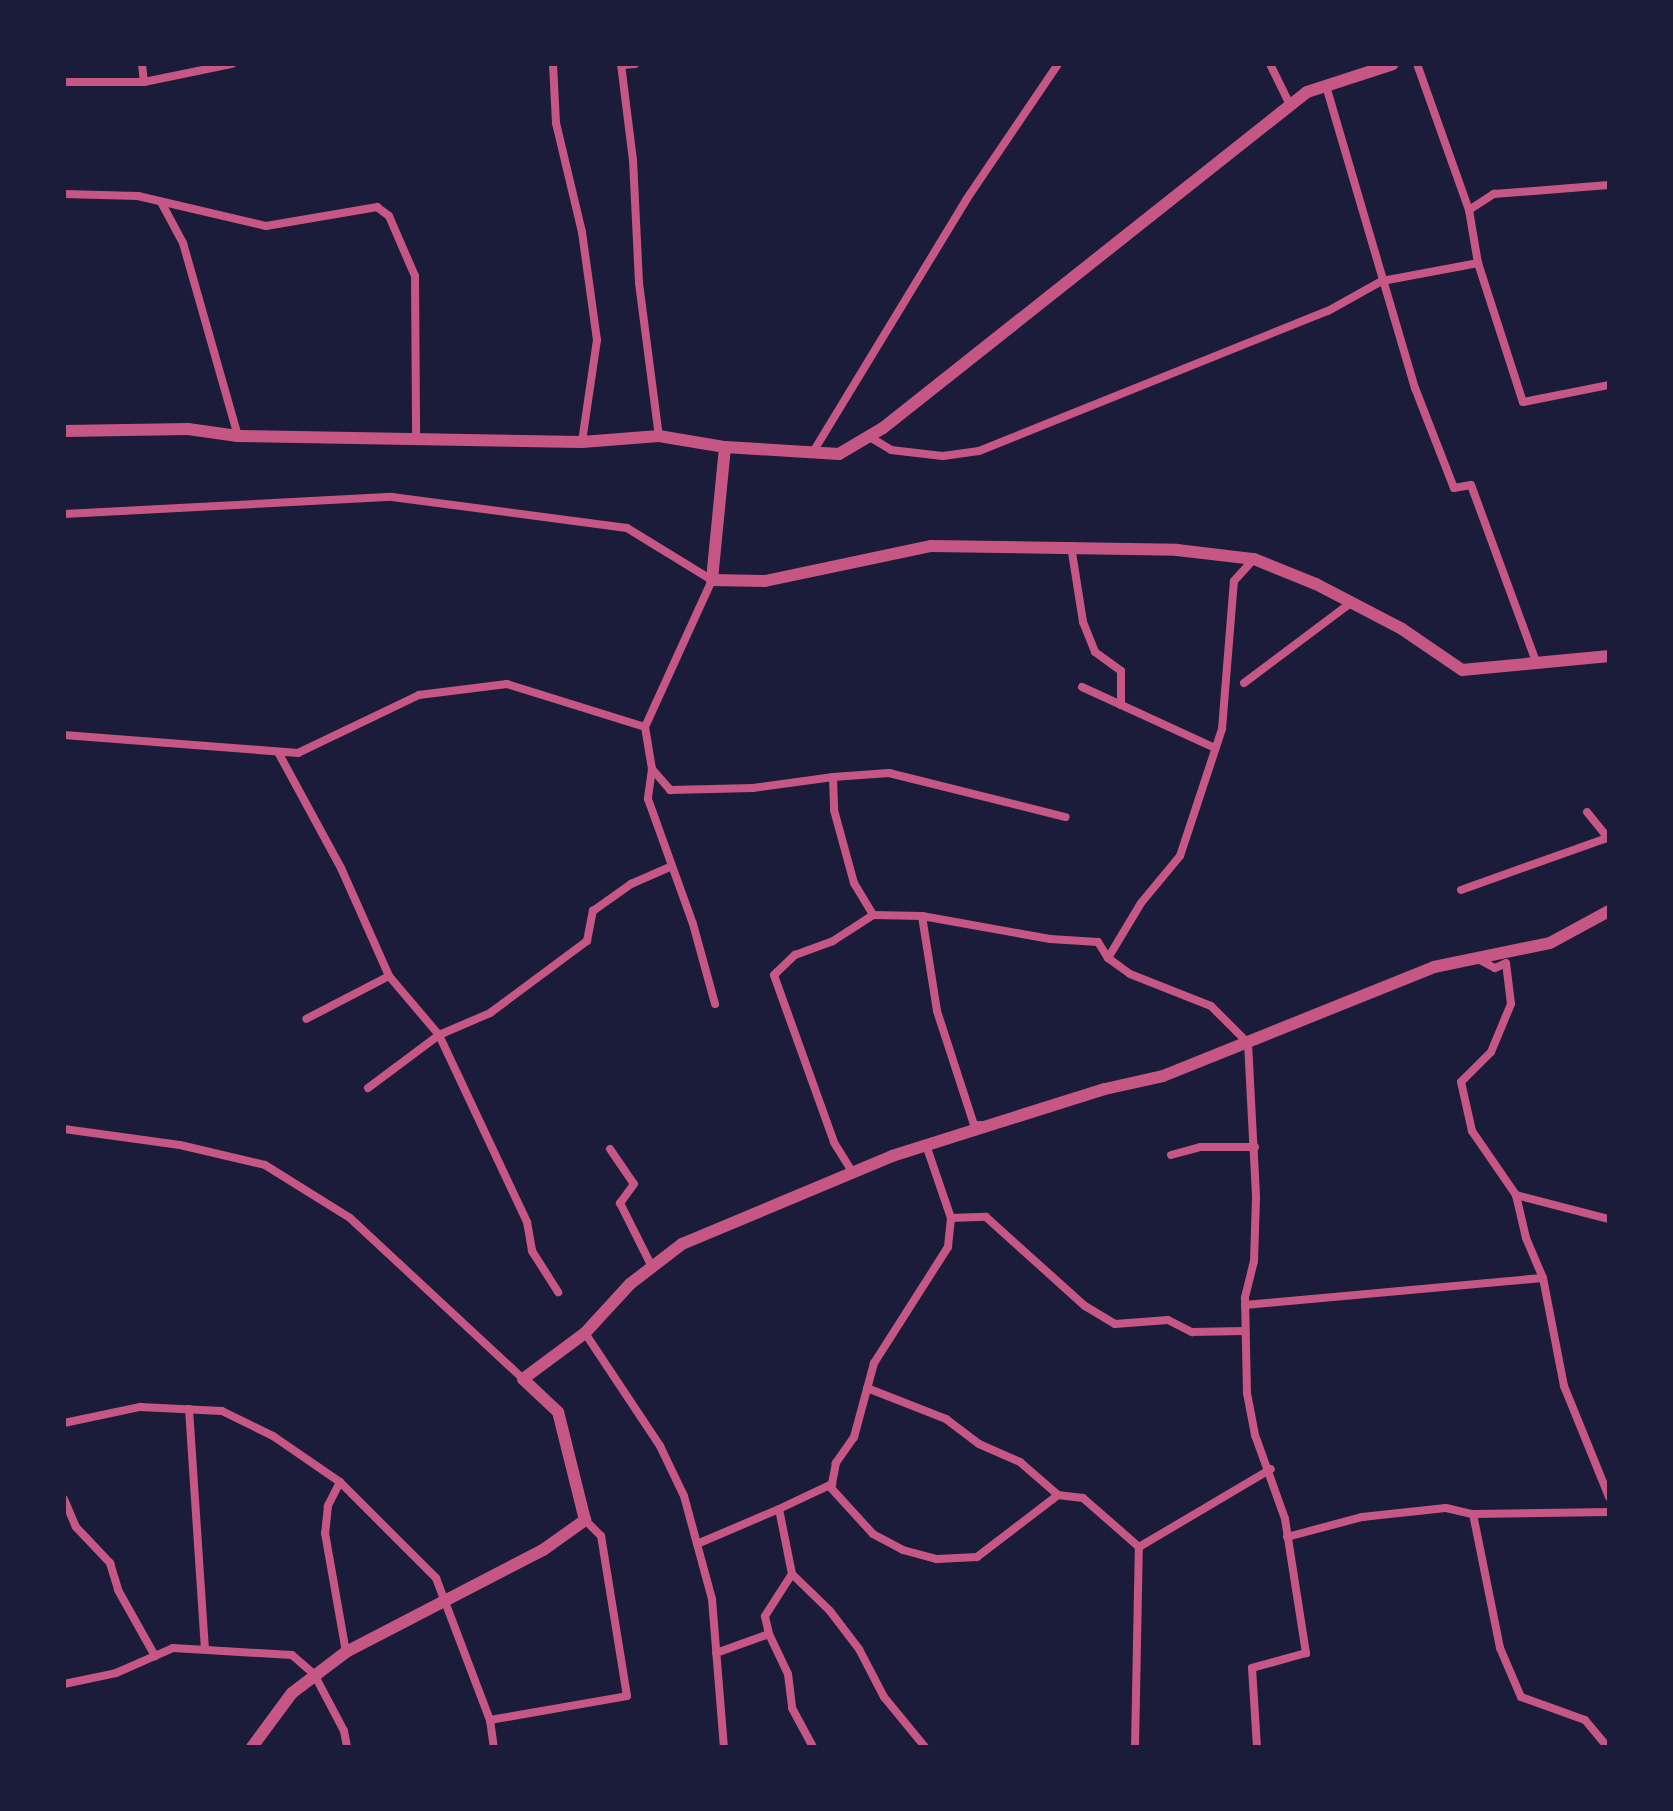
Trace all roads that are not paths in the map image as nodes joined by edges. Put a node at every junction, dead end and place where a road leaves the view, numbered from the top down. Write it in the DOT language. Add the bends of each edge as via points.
graph roads {
  1 [pos="142,64"];
  2 [pos="232,64"];
  3 [pos="553,64"];
  4 [pos="635,64"];
  5 [pos="1058,64"];
  6 [pos="1270,64"];
  7 [pos="1393,64"];
  8 [pos="1417,64"];
  9 [pos="622,65"];
  10 [pos="64,82"];
  11 [pos="144,82"];
  12 [pos="1326,86"];
  13 [pos="1290,105"];
  14 [pos="1609,185"];
  15 [pos="64,194"];
  16 [pos="161,202"];
  17 [pos="1469,210"];
  18 [pos="1478,263"];
  19 [pos="1382,281"];
  20 [pos="1609,385"];
  21 [pos="64,431"];
  22 [pos="238,436"];
  23 [pos="659,436"];
  24 [pos="868,436"];
  25 [pos="416,438"];
  26 [pos="582,442"];
  27 [pos="725,447"];
  28 [pos="813,452"];
  29 [pos="64,514"];
  30 [pos="1070,545"];
  31 [pos="1254,559"];
  32 [pos="712,580"];
  33 [pos="1352,602"];
  34 [pos="1609,656"];
  35 [pos="1536,662"];
  36 [pos="1244,683"];
  37 [pos="1082,687"];
  38 [pos="1121,705"];
  39 [pos="645,727"];
  40 [pos="64,735"];
  41 [pos="1215,748"];
  42 [pos="278,752"];
  43 [pos="652,769"];
  44 [pos="833,777"];
  45 [pos="1587,812"];
  46 [pos="1066,817"];
  47 [pos="1608,839"];
  48 [pos="670,867"];
  49 [pos="1461,890"];
  50 [pos="1609,911"];
  51 [pos="873,915"];
  52 [pos="922,916"];
  53 [pos="1108,958"];
  54 [pos="1476,958"];
  55 [pos="389,976"];
  56 [pos="715,1004"];
  57 [pos="306,1019"];
  58 [pos="439,1035"];
  59 [pos="1248,1043"];
  60 [pos="368,1088"];
  61 [pos="64,1119"];
  62 [pos="992,1125"];
  63 [pos="65,1129"];
  64 [pos="926,1145"];
  65 [pos="1255,1147"];
  66 [pos="610,1149"];
  67 [pos="1171,1155"];
  68 [pos="853,1173"];
  69 [pos="1516,1195"];
  70 [pos="951,1218"];
  71 [pos="1609,1219"];
  72 [pos="652,1267"];
  73 [pos="1543,1278"];
  74 [pos="558,1292"];
  75 [pos="1245,1305"];
  76 [pos="1244,1331"];
  77 [pos="585,1333"];
  78 [pos="523,1379"];
  79 [pos="867,1388"];
  80 [pos="189,1409"];
  81 [pos="64,1423"];
  82 [pos="1271,1469"];
  83 [pos="340,1482"];
  84 [pos="832,1484"];
  85 [pos="1058,1495"];
  86 [pos="1609,1497"];
  87 [pos="64,1499"];
  88 [pos="779,1509"];
  89 [pos="1609,1512"];
  90 [pos="1473,1514"];
  91 [pos="585,1520"];
  92 [pos="1287,1537"];
  93 [pos="697,1544"];
  94 [pos="1139,1547"];
  95 [pos="792,1574"];
  96 [pos="446,1601"];
  97 [pos="769,1634"];
  98 [pos="205,1648"];
  99 [pos="346,1652"];
  100 [pos="716,1653"];
  101 [pos="155,1656"];
  102 [pos="314,1674"];
  103 [pos="64,1684"];
  104 [pos="490,1720"];
  105 [pos="252,1747"];
  106 [pos="347,1747"];
  107 [pos="494,1747"];
  108 [pos="724,1747"];
  109 [pos="813,1747"];
  110 [pos="925,1747"];
  111 [pos="1135,1747"];
  112 [pos="1257,1747"];
  113 [pos="1608,1747"];
  1 -- 11 [label="street"];
  2 -- 11 [label="street"];
  3 -- 26 [label="street" via="556,123 582,232 597,340"];
  4 -- 9 [label="street"];
  5 -- 28 [label="street" via="966,200"];
  6 -- 13 [label="street"];
  7 -- 12 [label="street"];
  8 -- 17 [label="street"];
  9 -- 23 [label="street" via="639,283"];
  10 -- 11 [label="street"];
  12 -- 13 [label="street"];
  12 -- 19 [label="street"];
  13 -- 24 [label="street"];
  14 -- 17 [label="street" via="1494,194"];
  15 -- 16 [label="street" via="138,196"];
  16 -- 22 [label="street" via="183,243"];
  16 -- 25 [label="street" via="266,226 377,207 389,216 415,276"];
  17 -- 18 [label="street"];
  18 -- 19 [label="street"];
  18 -- 20 [label="street" via="1523,402"];
  19 -- 24 [label="street" via="1328,311 979,451 943,456 891,450"];
  19 -- 35 [label="street" via="1454,488 1471,485"];
  21 -- 22 [label="street" via="188,429"];
  22 -- 25 [label="street"];
  23 -- 26 [label="street"];
  23 -- 27 [label="street"];
  24 -- 28 [label="street" via="839,454"];
  25 -- 26 [label="street"];
  27 -- 28 [label="street"];
  27 -- 32 [label="street"];
  29 -- 32 [label="street" via="392,497 627,528"];
  30 -- 31 [label="street"];
  30 -- 32 [label="street" via="931,546 765,581"];
  30 -- 38 [label="street" via="1083,622 1095,652 1121,671"];
  31 -- 33 [label="street"];
  31 -- 41 [label="street" via="1234,581 1222,729"];
  32 -- 39 [label="street"];
  33 -- 35 [label="street" via="1462,670"];
  33 -- 36 [label="street"];
  34 -- 35 [label="street"];
  37 -- 38 [label="street"];
  38 -- 41 [label="street"];
  39 -- 42 [label="street" via="507,684 419,695 298,753"];
  39 -- 43 [label="street"];
  40 -- 42 [label="street"];
  41 -- 53 [label="street" via="1180,856 1141,903"];
  42 -- 55 [label="street" via="341,868"];
  43 -- 44 [label="street" via="670,790 753,788"];
  43 -- 48 [label="street" via="648,799"];
  44 -- 46 [label="street" via="889,773"];
  44 -- 51 [label="street" via="834,810 850,868"];
  45 -- 47 [label="street"];
  47 -- 49 [label="street"];
  48 -- 56 [label="street" via="693,924"];
  48 -- 58 [label="street" via="631,884 593,911 587,941 502,1004"];
  50 -- 54 [label="street" via="1550,943"];
  51 -- 52 [label="street"];
  51 -- 68 [label="street" via="833,941 795,955 774,975 834,1142"];
  52 -- 53 [label="street" via="1050,939 1098,942"];
  52 -- 62 [label="street" via="937,1011 963,1095 974,1125"];
  53 -- 59 [label="street" via="1130,974 1211,1006"];
  54 -- 59 [label="street" via="1434,967"];
  54 -- 69 [label="street" via="1495,968 1506,963 1511,1004 1491,1052 1461,1082 1472,1131"];
  55 -- 57 [label="street"];
  55 -- 58 [label="street"];
  58 -- 60 [label="street"];
  58 -- 74 [label="street" via="527,1222 532,1251"];
  59 -- 62 [label="street" via="1163,1076"];
  59 -- 65 [label="street"];
  61 -- 63 [label="street"];
  62 -- 64 [label="street"];
  63 -- 78 [label="street" via="265,1165 350,1218"];
  64 -- 68 [label="street"];
  64 -- 70 [label="street"];
  65 -- 67 [label="street" via="1201,1147"];
  65 -- 75 [label="street" via="1254,1261"];
  66 -- 72 [label="street" via="634,1184 620,1203"];
  68 -- 72 [label="street" via="682,1244"];
  69 -- 71 [label="street"];
  69 -- 73 [label="street"];
  70 -- 76 [label="street" via="986,1217 1085,1306 1115,1324 1168,1320 1192,1332"];
  70 -- 79 [label="street" via="948,1247 874,1363"];
  72 -- 77 [label="street"];
  73 -- 75 [label="street"];
  73 -- 86 [label="street" via="1564,1386"];
  75 -- 76 [label="street"];
  76 -- 82 [label="street" via="1255,1435"];
  77 -- 78 [label="street"];
  77 -- 93 [label="street" via="660,1446 684,1496"];
  78 -- 91 [label="street" via="558,1412"];
  79 -- 84 [label="street" via="854,1437 836,1463"];
  79 -- 85 [label="street" via="946,1419 979,1444 1020,1462"];
  80 -- 81 [label="street" via="140,1407"];
  80 -- 83 [label="street" via="222,1411 273,1436"];
  80 -- 98 [label="street"];
  82 -- 92 [label="street"];
  82 -- 94 [label="street"];
  83 -- 96 [label="street" via="436,1578"];
  83 -- 99 [label="street" via="328,1506 325,1533"];
  84 -- 85 [label="street" via="873,1534 937,1559 977,1557"];
  84 -- 88 [label="street"];
  85 -- 94 [label="street" via="1083,1498"];
  87 -- 101 [label="street" via="76,1527 110,1563 118,1590"];
  88 -- 93 [label="street"];
  88 -- 95 [label="street"];
  89 -- 90 [label="street"];
  90 -- 92 [label="street" via="1446,1508 1362,1517"];
  90 -- 113 [label="street" via="1500,1648 1521,1697 1585,1720"];
  91 -- 96 [label="street" via="543,1550"];
  91 -- 104 [label="street" via="601,1536 627,1696"];
  92 -- 112 [label="street" via="1306,1653 1252,1668"];
  93 -- 100 [label="street" via="712,1599"];
  94 -- 111 [label="street"];
  95 -- 97 [label="street" via="765,1616"];
  95 -- 110 [label="street" via="830,1611 859,1649 884,1697"];
  96 -- 99 [label="street"];
  96 -- 104 [label="street" via="442,1604"];
  97 -- 100 [label="street"];
  97 -- 109 [label="street" via="788,1674 792,1708"];
  98 -- 101 [label="street" via="173,1648"];
  98 -- 102 [label="street" via="292,1655"];
  99 -- 102 [label="street"];
  100 -- 108 [label="street"];
  101 -- 103 [label="street" via="116,1673"];
  102 -- 105 [label="street" via="292,1693"];
  102 -- 106 [label="street"];
  104 -- 107 [label="street"];
}
